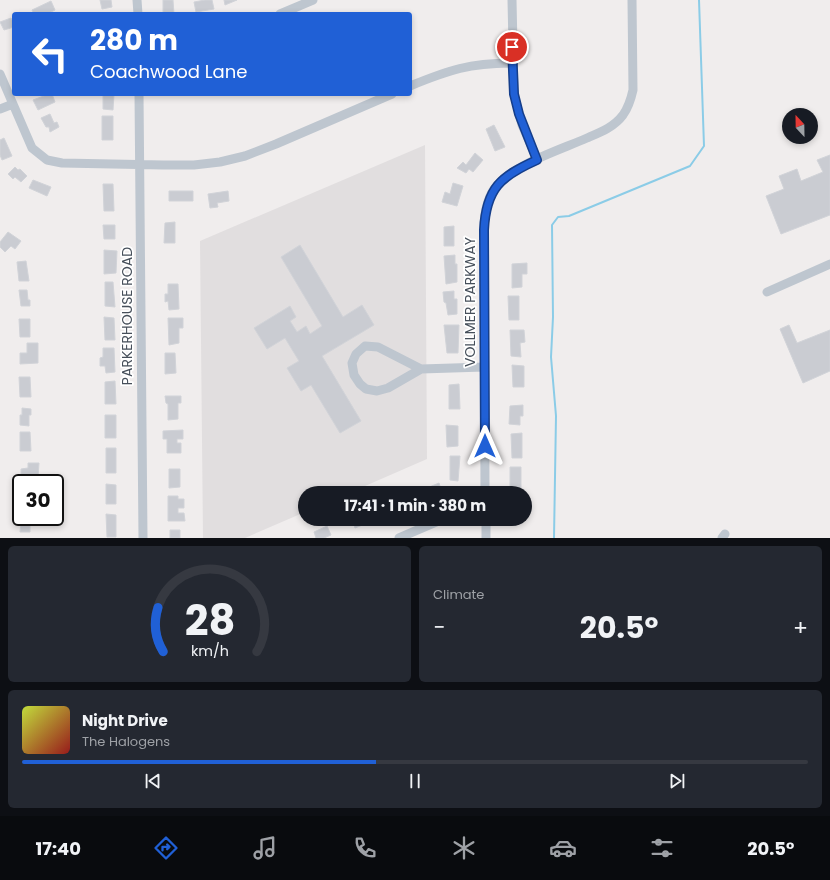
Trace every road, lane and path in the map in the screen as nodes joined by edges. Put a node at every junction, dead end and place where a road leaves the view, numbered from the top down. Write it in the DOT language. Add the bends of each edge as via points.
graph roads {
  1 [pos="138,0"];
  2 [pos="313,0"];
  3 [pos="512,0"];
  4 [pos="632,0"];
  5 [pos="138,12"];
  6 [pos="285,12"];
  7 [pos="512,63"];
  8 [pos="0,74"];
  9 [pos="412,85"];
  10 [pos="139,96"];
  11 [pos="387,96"];
  12 [pos="13,104"];
  13 [pos="0,109"];
  14 [pos="537,160"];
  15 [pos="140,165"];
  16 [pos="830,264"];
  17 [pos="767,292"];
  18 [pos="484,367"];
  19 [pos="420,368"];
  20 [pos="485,486"];
  21 [pos="426,526"];
  22 [pos="486,526"];
  23 [pos="143,538"];
  24 [pos="398,538"];
  25 [pos="486,538"];
  1 -- 5 [label="street"];
  2 -- 6 [label="street"];
  3 -- 7 [label="street"];
  4 -- 14 [label="street, VOLLMER PARKWAY" via="633,90 627,109 615,124 606,130"];
  7 -- 9 [label="street" via="463,67"];
  7 -- 14 [label="street" via="513,87 519,114"];
  8 -- 12 [label="street"];
  10 -- 15 [label="street, PARKERHOUSE ROAD"];
  11 -- 15 [label="street" via="238,158 194,165"];
  12 -- 13 [label="street"];
  12 -- 15 [label="street" via="32,148 47,160 62,163"];
  14 -- 18 [label="street, VOLLMER PARKWAY" via="501,181 494,189 486,208"];
  15 -- 23 [label="street, PARKERHOUSE ROAD"];
  16 -- 17 [label="street"];
  18 -- 19 [label="street"];
  18 -- 20 [label="street, VOLLMER PARKWAY"];
  19 -- 19 [label="street" via="378,346 365,346 356,354 352,364 360,384 366,389 377,391 388,388"];
  21 -- 24 [label="street"];
  22 -- 25 [label="street"];
}
